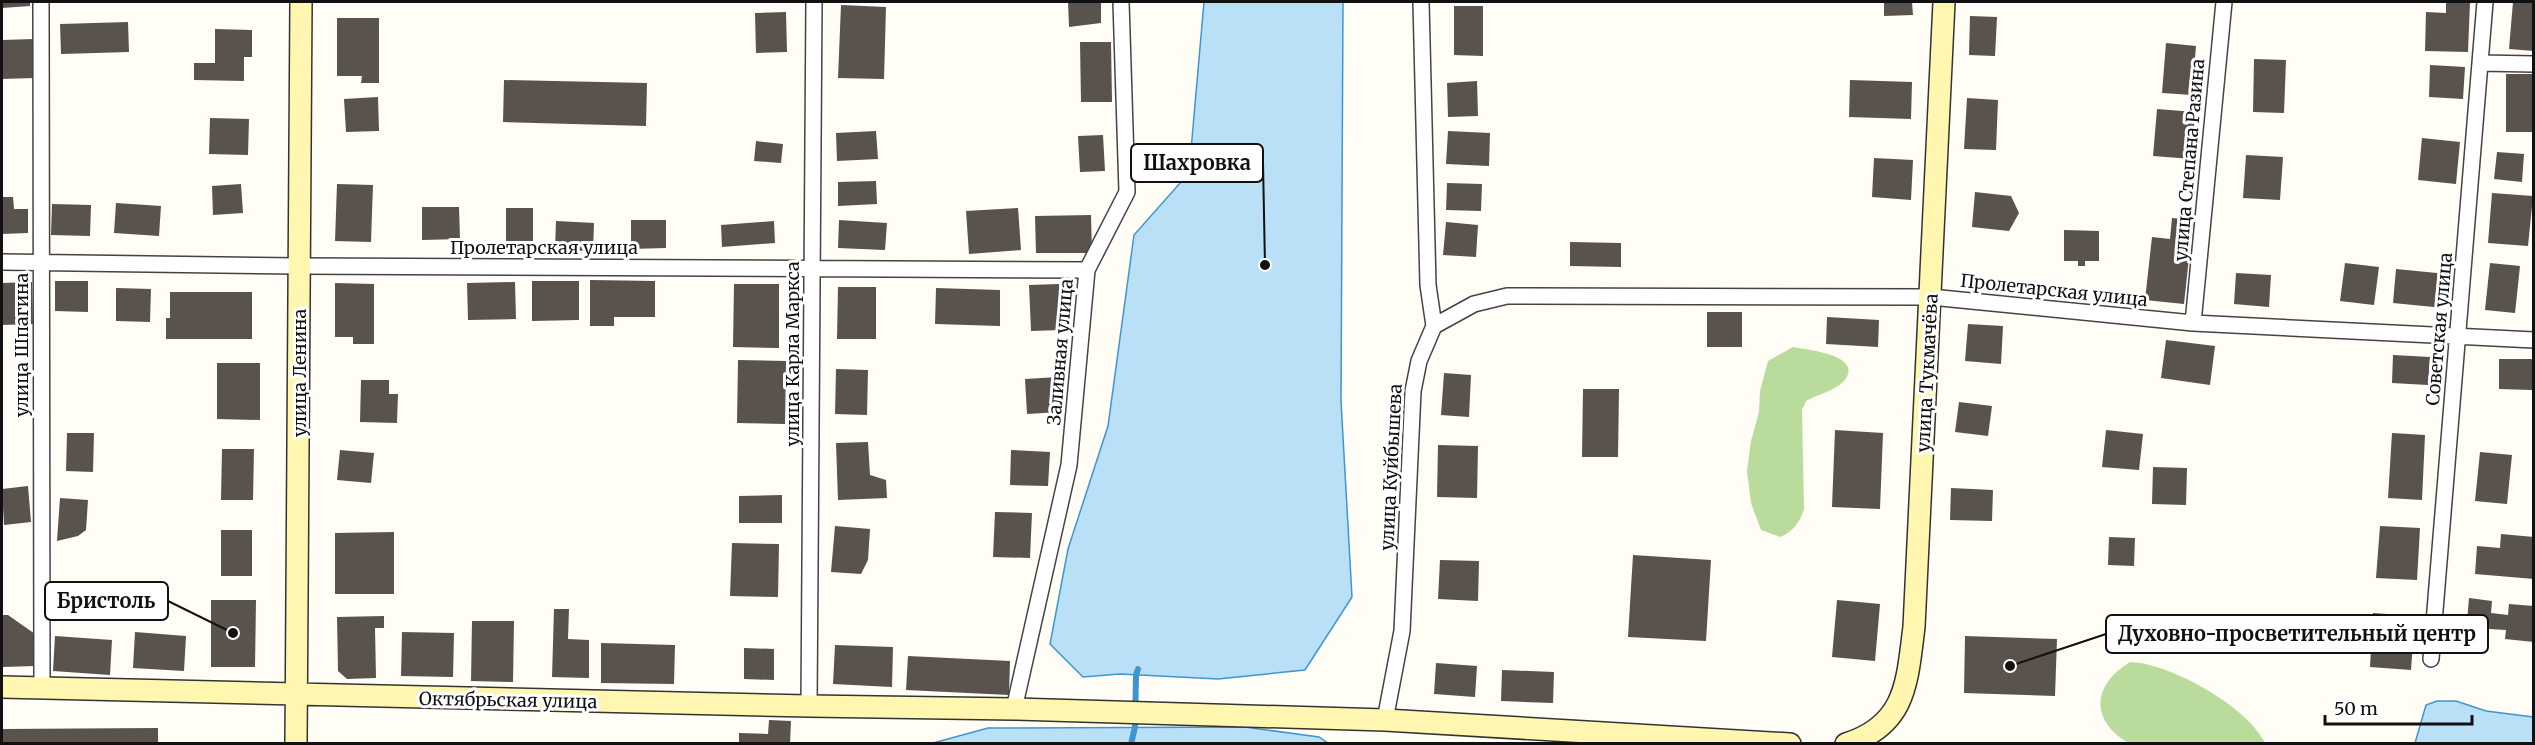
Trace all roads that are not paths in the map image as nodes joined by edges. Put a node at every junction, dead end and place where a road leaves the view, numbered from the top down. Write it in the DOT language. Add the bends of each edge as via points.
graph roads {
  1 [pos="41,2"];
  2 [pos="301,2"];
  3 [pos="814,2"];
  4 [pos="1121,2"];
  5 [pos="1421,2"];
  6 [pos="1944,2"];
  7 [pos="2224,2"];
  8 [pos="2485,2"];
  9 [pos="2480,63"];
  10 [pos="2534,64"];
  11 [pos="2,261"];
  12 [pos="40,261"];
  13 [pos="299,266"];
  14 [pos="812,268"];
  15 [pos="1087,270"];
  16 [pos="1930,297"];
  17 [pos="2193,323"];
  18 [pos="1434,326"];
  19 [pos="2458,338"];
  20 [pos="2534,340"];
  21 [pos="2431,659"];
  22 [pos="2,687"];
  23 [pos="42,688"];
  24 [pos="297,695"];
  25 [pos="809,706"];
  26 [pos="1014,709"];
  27 [pos="1385,720"];
  28 [pos="296,744"];
  29 [pos="1790,744"];
  30 [pos="1846,744"];
  1 -- 12 [label="street, улица Шпагина"];
  2 -- 13 [label="street, улица Ленина"];
  3 -- 14 [label="street, улица Карла Маркса"];
  4 -- 15 [label="street, Заливная улица" via="1127,192"];
  5 -- 18 [label="street" via="1428,285"];
  6 -- 16 [label="street, улица Тукмачёва"];
  7 -- 17 [label="street, улица Степана Разина"];
  8 -- 9 [label="street, Советская улица"];
  9 -- 10 [label="street"];
  9 -- 19 [label="street, Советская улица"];
  11 -- 12 [label="street, Пролетарская улица"];
  12 -- 13 [label="street, Пролетарская улица"];
  12 -- 23 [label="street, улица Шпагина"];
  13 -- 14 [label="street, Пролетарская улица"];
  13 -- 24 [label="street, улица Ленина"];
  14 -- 15 [label="street, Пролетарская улица"];
  14 -- 25 [label="street, улица Карла Маркса"];
  15 -- 26 [label="street, Заливная улица" via="1070,465"];
  16 -- 17 [label="street, Пролетарская улица"];
  16 -- 18 [label="street, Пролетарская улица" via="1507,296 1474,304"];
  16 -- 30 [label="street, улица Тукмачёва" via="1914,627 1907,681 1894,712 1873,732"];
  17 -- 19 [label="street, Пролетарская улица"];
  18 -- 27 [label="street, улица Куйбышева" via="1419,362 1413,391 1402,631"];
  19 -- 20 [label="street, Пролетарская улица"];
  19 -- 21 [label="street, Советская улица"];
  22 -- 23 [label="street, Октябрьская улица"];
  23 -- 24 [label="street, Октябрьская улица"];
  24 -- 25 [label="street, Октябрьская улица"];
  24 -- 28 [label="street, улица Ленина"];
  25 -- 26 [label="street, Октябрьская улица"];
  26 -- 27 [label="street, Октябрьская улица"];
  27 -- 29 [label="street"];
}
